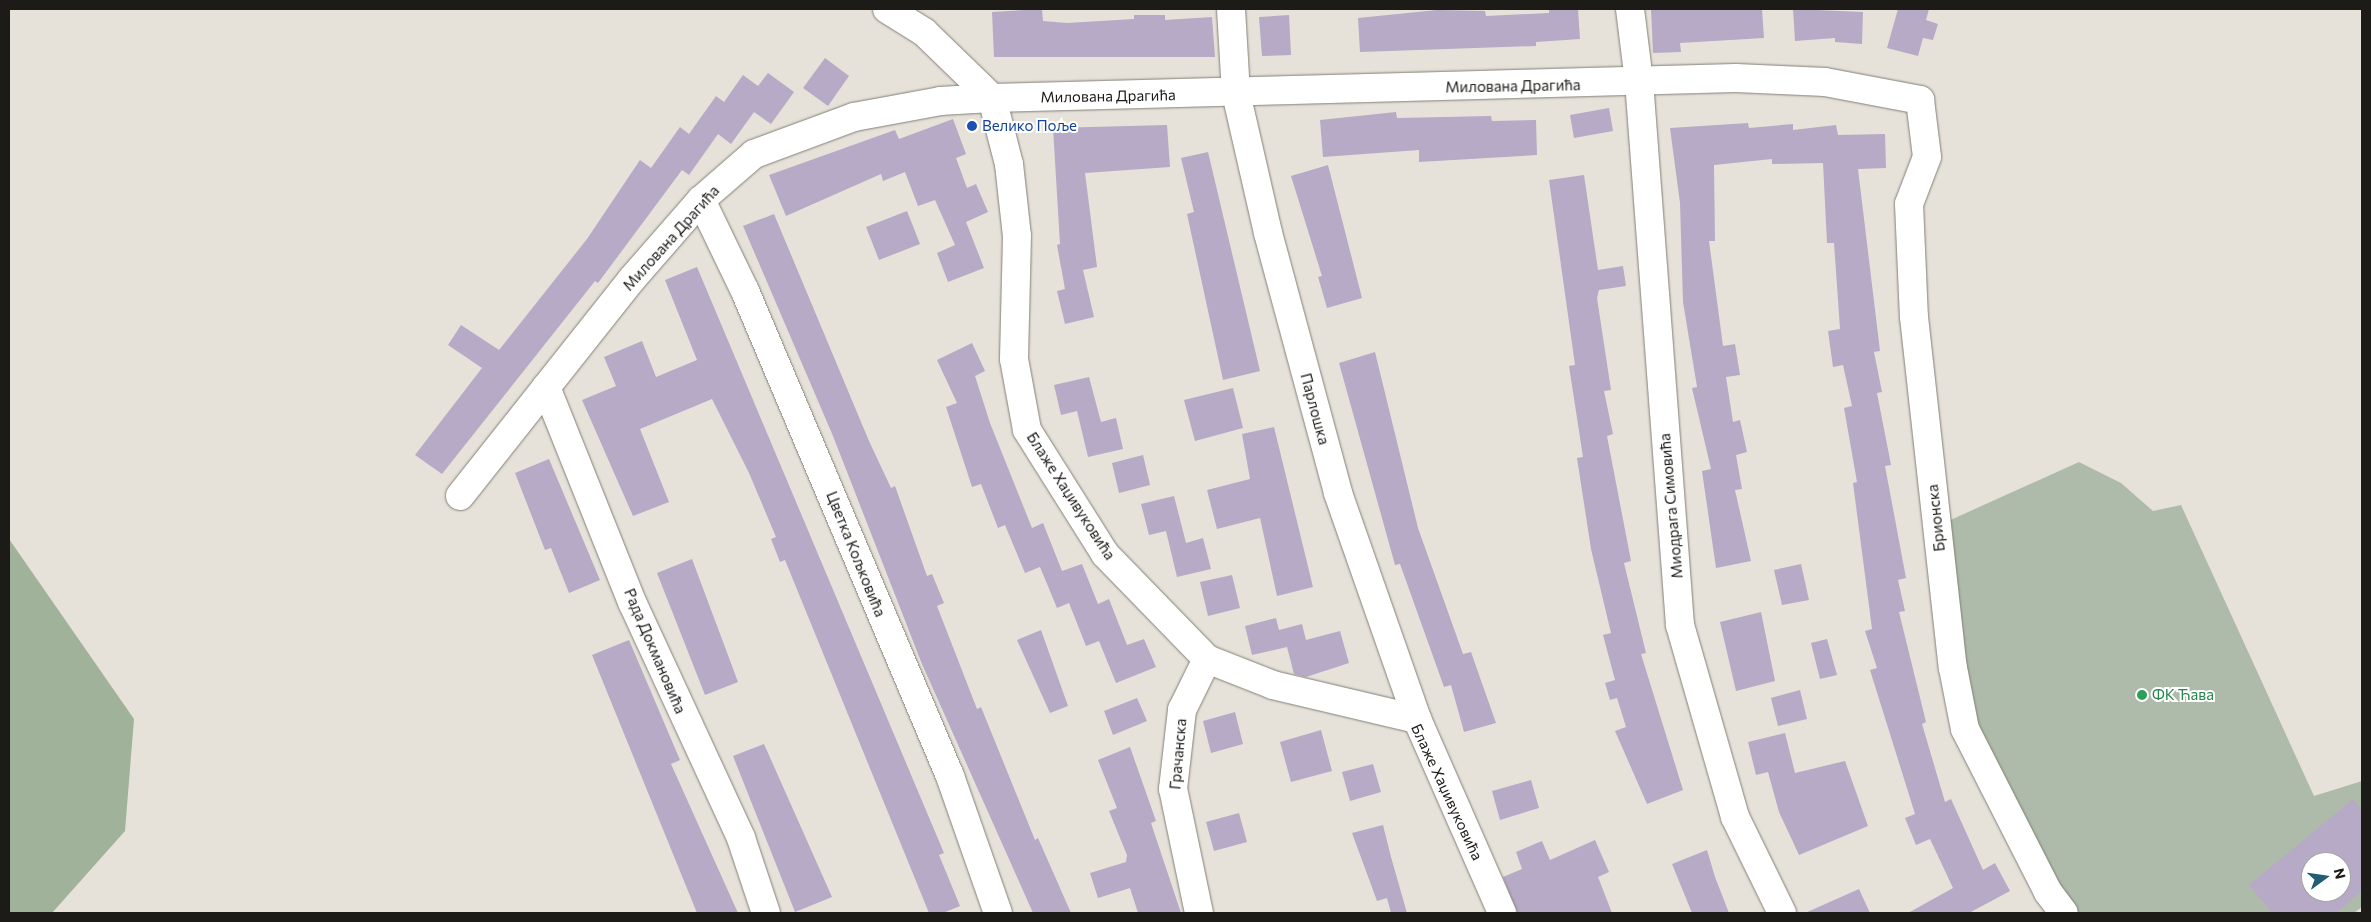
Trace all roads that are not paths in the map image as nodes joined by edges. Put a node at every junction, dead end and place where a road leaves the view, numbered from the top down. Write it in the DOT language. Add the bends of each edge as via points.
graph roads {
  1 [pos="887,9"];
  2 [pos="1231,9"];
  3 [pos="1630,9"];
  4 [pos="1639,81"];
  5 [pos="1236,93"];
  6 [pos="992,98"];
  7 [pos="1920,100"];
  8 [pos="702,200"];
  9 [pos="546,387"];
  10 [pos="460,496"];
  11 [pos="1208,659"];
  12 [pos="1417,719"];
  13 [pos="766,913"];
  14 [pos="998,913"];
  15 [pos="1198,913"];
  16 [pos="1502,913"];
  17 [pos="1782,913"];
  18 [pos="2064,913"];
  1 -- 6 [label="street" via="924,32"];
  2 -- 5 [label="street, Парлошка"];
  3 -- 4 [label="street, Миодрага Симовића"];
  4 -- 5 [label="street, Милована Драгића"];
  4 -- 7 [label="street, Милована Драгића" via="1825,82"];
  4 -- 17 [label="street, Миодрага Симовића" via="1680,625 1735,817"];
  5 -- 6 [label="street, Милована Драгића"];
  5 -- 12 [label="street, Парлошка" via="1338,493"];
  6 -- 8 [label="street, Милована Драгића" via="940,101 854,117 754,154"];
  6 -- 11 [label="street, Блаже Хаџивуковића" via="1009,164 1015,218 1014,359 1027,430 1105,554"];
  7 -- 18 [label="street, Брионска" via="1927,156 1910,204 1914,317 1953,668 1965,729 2048,892"];
  8 -- 9 [label="street, Милована Драгића"];
  8 -- 14 [label="street, Цветка Кољковића" via="745,291 950,776"];
  9 -- 10 [label="street, Милована Драгића"];
  9 -- 13 [label="street, Рада Докмановића" via="633,604 741,838"];
  11 -- 12 [label="street, Блаже Хаџивуковића" via="1273,685"];
  11 -- 15 [label="street, Грачанска" via="1182,710 1173,789"];
  12 -- 16 [label="street, Блаже Хаџивуковића"];
}
